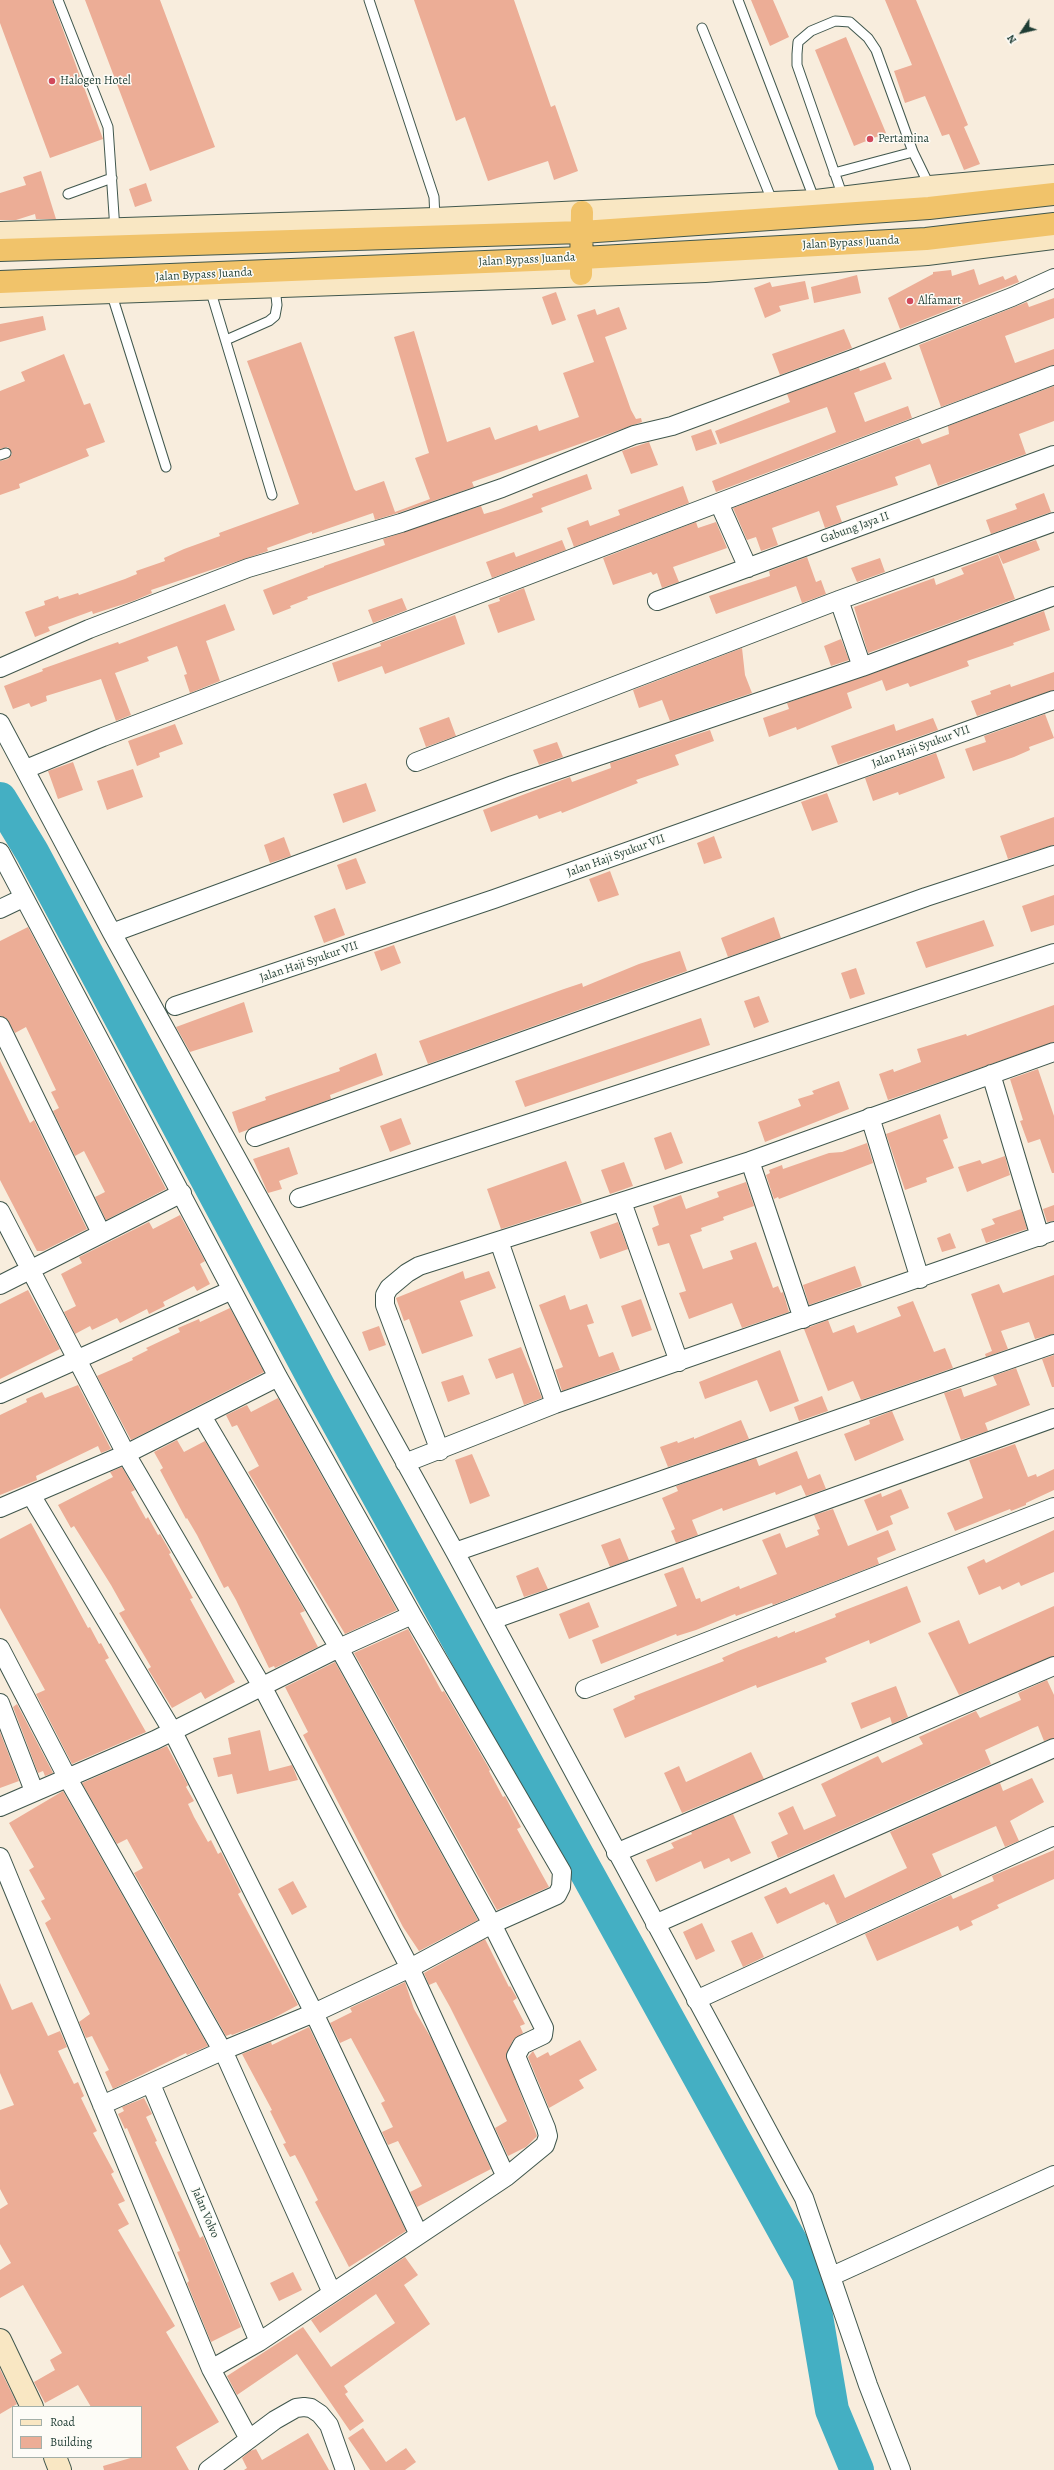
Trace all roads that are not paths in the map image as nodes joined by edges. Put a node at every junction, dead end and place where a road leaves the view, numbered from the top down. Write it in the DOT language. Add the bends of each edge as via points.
graph roads {
  1 [pos="58,0"];
  2 [pos="369,0"];
  3 [pos="738,0"];
  4 [pos="702,28"];
  5 [pos="913,152"];
  6 [pos="834,173"];
  7 [pos="1054,176"];
  8 [pos="112,178"];
  9 [pos="68,194"];
  10 [pos="1054,194"];
  11 [pos="934,197"];
  12 [pos="773,203"];
  13 [pos="845,206"];
  14 [pos="817,209"];
  15 [pos="435,220"];
  16 [pos="582,222"];
  17 [pos="1054,224"];
  18 [pos="388,229"];
  19 [pos="115,230"];
  20 [pos="1054,238"];
  21 [pos="2,241"];
  22 [pos="581,266"];
  23 [pos="1054,278"];
  24 [pos="275,279"];
  25 [pos="0,282"];
  26 [pos="210,288"];
  27 [pos="111,292"];
  28 [pos="0,295"];
  29 [pos="226,340"];
  30 [pos="1054,376"];
  31 [pos="1054,455"];
  32 [pos="166,467"];
  33 [pos="272,495"];
  34 [pos="719,503"];
  35 [pos="1054,522"];
  36 [pos="748,568"];
  37 [pos="1054,596"];
  38 [pos="839,600"];
  39 [pos="657,602"];
  40 [pos="862,666"];
  41 [pos="0,668"];
  42 [pos="1054,700"];
  43 [pos="0,723"];
  44 [pos="416,762"];
  45 [pos="26,770"];
  46 [pos="0,852"];
  47 [pos="1054,854"];
  48 [pos="23,898"];
  49 [pos="0,909"];
  50 [pos="112,933"];
  51 [pos="1054,953"];
  52 [pos="175,1006"];
  53 [pos="0,1026"];
  54 [pos="1054,1052"];
  55 [pos="991,1074"];
  56 [pos="870,1117"];
  57 [pos="255,1137"];
  58 [pos="750,1161"];
  59 [pos="182,1193"];
  60 [pos="299,1198"];
  61 [pos="622,1202"];
  62 [pos="0,1211"];
  63 [pos="102,1233"];
  64 [pos="1047,1234"];
  65 [pos="499,1241"];
  66 [pos="33,1270"];
  67 [pos="920,1279"];
  68 [pos="0,1285"];
  69 [pos="232,1290"];
  70 [pos="803,1319"];
  71 [pos="1054,1344"];
  72 [pos="78,1358"];
  73 [pos="679,1362"];
  74 [pos="278,1377"];
  75 [pos="0,1394"];
  76 [pos="555,1404"];
  77 [pos="202,1416"];
  78 [pos="1054,1418"];
  79 [pos="440,1451"];
  80 [pos="126,1454"];
  81 [pos="405,1463"];
  82 [pos="31,1495"];
  83 [pos="1054,1507"];
  84 [pos="0,1508"];
  85 [pos="455,1552"];
  86 [pos="412,1615"];
  87 [pos="492,1620"];
  88 [pos="0,1648"];
  89 [pos="339,1648"];
  90 [pos="1054,1666"];
  91 [pos="263,1688"];
  92 [pos="585,1689"];
  93 [pos="0,1703"];
  94 [pos="173,1732"];
  95 [pos="1054,1748"];
  96 [pos="67,1777"];
  97 [pos="34,1791"];
  98 [pos="0,1807"];
  99 [pos="1054,1836"];
  100 [pos="616,1853"];
  101 [pos="0,1857"];
  102 [pos="492,1924"];
  103 [pos="655,1924"];
  104 [pos="410,1968"];
  105 [pos="696,2000"];
  106 [pos="314,2013"];
  107 [pos="222,2051"];
  108 [pos="152,2084"];
  109 [pos="102,2105"];
  110 [pos="1054,2175"];
  111 [pos="506,2177"];
  112 [pos="419,2235"];
  113 [pos="832,2276"];
  114 [pos="332,2293"];
  115 [pos="0,2340"];
  116 [pos="259,2342"];
  117 [pos="211,2369"];
  118 [pos="32,2406"];
  119 [pos="249,2439"];
  120 [pos="55,2458"];
  121 [pos="60,2470"];
  122 [pos="208,2470"];
  123 [pos="345,2470"];
  124 [pos="901,2470"];
  1 -- 8 [label="lane" via="108,127"];
  2 -- 15 [label="lane" via="434,197"];
  3 -- 14 [label="lane"];
  4 -- 12 [label="lane"];
  5 -- 6 [label="lane"];
  5 -- 6 [label="lane" via="876,50 868,38 850,22 835,21 811,31 798,42 797,54 797,65"];
  5 -- 11 [label="lane"];
  6 -- 13 [label="lane"];
  7 -- 11 [label="street"];
  8 -- 9 [label="lane"];
  8 -- 19 [label="lane"];
  10 -- 11 [label="highway, Jalan Bypass Juanda"];
  11 -- 13 [label="highway, Jalan Bypass Juanda"];
  12 -- 14 [label="street"];
  12 -- 16 [label="street"];
  13 -- 14 [label="highway, Jalan Bypass Juanda"];
  14 -- 16 [label="highway, Jalan Bypass Juanda"];
  15 -- 16 [label="street"];
  15 -- 18 [label="street"];
  16 -- 18 [label="highway, Jalan Bypass Juanda"];
  16 -- 22 [label="highway"];
  17 -- 22 [label="highway, Jalan Bypass Juanda" via="926,239"];
  18 -- 19 [label="street"];
  18 -- 21 [label="highway, Jalan Bypass Juanda"];
  19 -- 21 [label="street"];
  20 -- 22 [label="street" via="927,254 705,271"];
  22 -- 24 [label="highway, Jalan Bypass Juanda"];
  23 -- 41 [label="street" via="853,359 672,426 634,436 502,488 401,523 248,568 90,629"];
  24 -- 25 [label="highway, Jalan Bypass Juanda"];
  24 -- 26 [label="street"];
  24 -- 29 [label="lane" via="275,316 269,322"];
  26 -- 27 [label="street"];
  26 -- 29 [label="lane"];
  27 -- 28 [label="street"];
  27 -- 32 [label="lane"];
  29 -- 33 [label="lane"];
  30 -- 34 [label="street"];
  31 -- 36 [label="street, Gabung Jaya II"];
  34 -- 36 [label="street"];
  34 -- 45 [label="street" via="103,737"];
  35 -- 38 [label="street"];
  36 -- 39 [label="street, Gabung Jaya II"];
  37 -- 40 [label="street"];
  38 -- 40 [label="street"];
  38 -- 44 [label="street"];
  40 -- 50 [label="street" via="513,785"];
  42 -- 52 [label="street, Jalan Haji Syukur VII" via="494,899"];
  43 -- 45 [label="street"];
  45 -- 50 [label="street"];
  46 -- 48 [label="street"];
  47 -- 57 [label="street" via="926,897"];
  48 -- 49 [label="street"];
  48 -- 59 [label="street"];
  50 -- 81 [label="street"];
  51 -- 60 [label="street"];
  53 -- 63 [label="street"];
  54 -- 55 [label="street"];
  55 -- 56 [label="street"];
  55 -- 64 [label="street"];
  56 -- 58 [label="street"];
  56 -- 67 [label="street"];
  58 -- 61 [label="street"];
  58 -- 70 [label="street"];
  59 -- 63 [label="street"];
  59 -- 69 [label="street"];
  61 -- 65 [label="street"];
  61 -- 73 [label="street"];
  62 -- 66 [label="street"];
  63 -- 66 [label="street"];
  64 -- 67 [label="street"];
  65 -- 76 [label="street"];
  65 -- 79 [label="street" via="419,1266 397,1280 385,1295 385,1305"];
  66 -- 68 [label="street"];
  66 -- 72 [label="street"];
  67 -- 70 [label="street"];
  69 -- 72 [label="street"];
  69 -- 74 [label="street"];
  70 -- 73 [label="street"];
  71 -- 85 [label="street"];
  72 -- 75 [label="street"];
  72 -- 80 [label="street"];
  73 -- 76 [label="street"];
  74 -- 77 [label="street"];
  74 -- 86 [label="street"];
  76 -- 79 [label="street"];
  77 -- 80 [label="street"];
  77 -- 89 [label="street"];
  78 -- 87 [label="street"];
  79 -- 81 [label="street"];
  80 -- 82 [label="street"];
  80 -- 91 [label="street"];
  81 -- 85 [label="street"];
  82 -- 84 [label="street"];
  82 -- 94 [label="street"];
  83 -- 92 [label="street"];
  85 -- 87 [label="street"];
  86 -- 89 [label="street"];
  86 -- 102 [label="street" via="562,1872 561,1887 557,1894"];
  87 -- 100 [label="street"];
  88 -- 96 [label="street"];
  89 -- 91 [label="street"];
  89 -- 102 [label="street"];
  90 -- 100 [label="street"];
  91 -- 94 [label="street"];
  91 -- 104 [label="street"];
  93 -- 97 [label="street"];
  94 -- 96 [label="street"];
  94 -- 106 [label="street"];
  95 -- 103 [label="street"];
  96 -- 97 [label="street"];
  96 -- 107 [label="street"];
  97 -- 98 [label="street"];
  99 -- 105 [label="street"];
  100 -- 103 [label="street"];
  101 -- 109 [label="street"];
  102 -- 104 [label="street"];
  102 -- 111 [label="street" via="544,2028 544,2035 522,2045 516,2056 548,2136 545,2145"];
  103 -- 105 [label="street"];
  104 -- 106 [label="street"];
  104 -- 111 [label="street"];
  105 -- 113 [label="street" via="804,2198"];
  106 -- 107 [label="street"];
  106 -- 112 [label="street"];
  107 -- 108 [label="street"];
  107 -- 114 [label="street"];
  108 -- 109 [label="street"];
  108 -- 116 [label="street, Jalan Volvo"];
  109 -- 117 [label="street"];
  110 -- 113 [label="street"];
  111 -- 112 [label="street"];
  112 -- 114 [label="street"];
  113 -- 124 [label="street" via="868,2385"];
  114 -- 116 [label="street"];
  115 -- 118 [label="street"];
  116 -- 117 [label="street"];
  117 -- 119 [label="street"];
  119 -- 122 [label="street"];
  119 -- 123 [label="street" via="296,2408 311,2408 329,2425"];
  120 -- 121 [label="street"];
}
